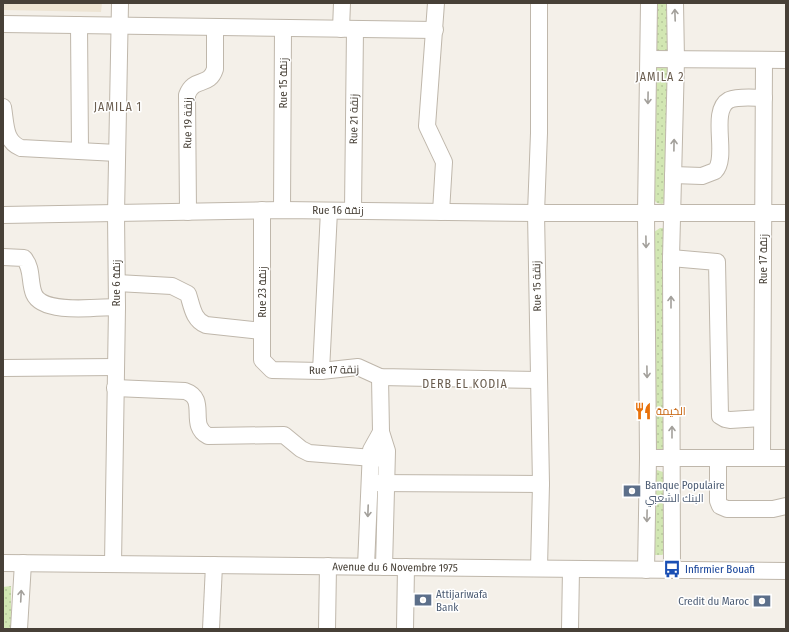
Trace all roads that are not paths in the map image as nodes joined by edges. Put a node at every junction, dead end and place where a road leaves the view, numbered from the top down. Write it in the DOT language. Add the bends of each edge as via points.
graph roads {
  1 [pos="120,3"];
  2 [pos="342,3"];
  3 [pos="436,3"];
  4 [pos="538,3"];
  5 [pos="649,3"];
  6 [pos="675,3"];
  7 [pos="3,24"];
  8 [pos="78,25"];
  9 [pos="119,25"];
  10 [pos="215,27"];
  11 [pos="283,28"];
  12 [pos="348,29"];
  13 [pos="435,30"];
  14 [pos="649,59"];
  15 [pos="676,60"];
  16 [pos="764,60"];
  17 [pos="786,60"];
  18 [pos="764,98"];
  19 [pos="3,107"];
  20 [pos="80,151"];
  21 [pos="117,153"];
  22 [pos="673,176"];
  23 [pos="262,210"];
  24 [pos="282,210"];
  25 [pos="353,210"];
  26 [pos="329,211"];
  27 [pos="188,212"];
  28 [pos="441,212"];
  29 [pos="536,213"];
  30 [pos="646,213"];
  31 [pos="673,213"];
  32 [pos="786,213"];
  33 [pos="116,214"];
  34 [pos="763,214"];
  35 [pos="3,215"];
  36 [pos="3,257"];
  37 [pos="671,258"];
  38 [pos="117,283"];
  39 [pos="117,307"];
  40 [pos="262,331"];
  41 [pos="116,367"];
  42 [pos="3,368"];
  43 [pos="272,370"];
  44 [pos="321,371"];
  45 [pos="380,377"];
  46 [pos="538,380"];
  47 [pos="115,388"];
  48 [pos="762,418"];
  49 [pos="672,457"];
  50 [pos="648,458"];
  51 [pos="718,458"];
  52 [pos="762,458"];
  53 [pos="786,458"];
  54 [pos="378,459"];
  55 [pos="370,483"];
  56 [pos="386,483"];
  57 [pos="541,484"];
  58 [pos="786,506"];
  59 [pos="3,563"];
  60 [pos="23,563"];
  61 [pos="114,564"];
  62 [pos="214,565"];
  63 [pos="328,566"];
  64 [pos="366,566"];
  65 [pos="384,567"];
  66 [pos="406,567"];
  67 [pos="540,568"];
  68 [pos="571,569"];
  69 [pos="646,570"];
  70 [pos="672,570"];
  71 [pos="786,571"];
  72 [pos="19,629"];
  73 [pos="211,629"];
  74 [pos="327,629"];
  75 [pos="406,629"];
  76 [pos="570,629"];
  1 -- 9 [label="street, Rue 6 زنقة"];
  2 -- 12 [label="street, Rue 21 زنقة"];
  3 -- 13 [label="street"];
  4 -- 29 [label="street, Rue 15 زنقة" via="539,133"];
  5 -- 14 [label="street"];
  15 -- 6 [label="street, one-way"];
  7 -- 8 [label="street"];
  8 -- 9 [label="street"];
  8 -- 20 [label="street"];
  9 -- 10 [label="street"];
  9 -- 21 [label="street, Rue 6 زنقة"];
  10 -- 11 [label="street"];
  10 -- 27 [label="street, Rue 19 زنقة" via="213,76 209,80 195,83 187,95"];
  11 -- 12 [label="street"];
  11 -- 24 [label="street, Rue 15 زنقة"];
  12 -- 13 [label="street"];
  12 -- 25 [label="street, Rue 21 زنقة"];
  13 -- 28 [label="street" via="427,126 444,162"];
  14 -- 15 [label="street"];
  14 -- 30 [label="street, one-way"];
  15 -- 16 [label="street"];
  22 -- 15 [label="street, one-way"];
  16 -- 17 [label="street"];
  16 -- 18 [label="street, Rue 17 زنقة"];
  18 -- 22 [label="street" via="737,98 729,100 724,106 720,123 719,164 715,171 702,176"];
  18 -- 34 [label="street, Rue 17 زنقة"];
  19 -- 20 [label="street" via="9,139 13,145 21,148"];
  20 -- 21 [label="street"];
  21 -- 33 [label="street, Rue 6 زنقة"];
  22 -- 31 [label="street"];
  23 -- 24 [label="street, Rue 16 زنقة"];
  23 -- 27 [label="street, Rue 16 زنقة"];
  23 -- 40 [label="street, Rue 23 زنقة"];
  24 -- 26 [label="street, Rue 16 زنقة"];
  25 -- 26 [label="street, Rue 16 زنقة"];
  25 -- 28 [label="street, Rue 16 زنقة"];
  26 -- 44 [label="street"];
  27 -- 33 [label="street, Rue 16 زنقة"];
  28 -- 29 [label="street, Rue 16 زنقة"];
  29 -- 30 [label="street, Rue 16 زنقة"];
  29 -- 46 [label="street, Rue 15 زنقة"];
  30 -- 31 [label="street, Rue 16 زنقة"];
  30 -- 50 [label="street, one-way"];
  31 -- 34 [label="street"];
  31 -- 37 [label="street"];
  32 -- 34 [label="street"];
  33 -- 35 [label="street, Rue 16 زنقة"];
  33 -- 38 [label="street, Rue 6 زنقة"];
  34 -- 48 [label="street, Rue 17 زنقة"];
  36 -- 39 [label="street" via="24,258 29,264 34,294 47,306"];
  37 -- 48 [label="street" via="717,262 720,416 730,420"];
  49 -- 37 [label="street, one-way"];
  38 -- 39 [label="street, Rue 6 زنقة"];
  38 -- 40 [label="street" via="172,286 188,294 199,323"];
  39 -- 41 [label="street, Rue 6 زنقة"];
  40 -- 43 [label="street, Rue 23 زنقة" via="262,360"];
  41 -- 42 [label="street"];
  41 -- 47 [label="street, Rue 6 زنقة"];
  43 -- 44 [label="street, Rue 17 زنقة"];
  44 -- 45 [label="street, Rue 17 زنقة" via="358,367"];
  45 -- 46 [label="street, Rue 17 زنقة"];
  45 -- 54 [label="street" via="380,432 371,450"];
  46 -- 57 [label="street, Rue 15 زنقة"];
  47 -- 54 [label="street" via="185,391 193,394 197,399 198,426 208,436 284,435 309,453"];
  47 -- 61 [label="street, Rue 6 زنقة"];
  48 -- 52 [label="street, Rue 17 زنقة"];
  49 -- 50 [label="street"];
  49 -- 51 [label="street"];
  49 -- 70 [label="street"];
  50 -- 69 [label="street, one-way"];
  51 -- 52 [label="street"];
  51 -- 58 [label="street" via="720,506 772,509"];
  52 -- 53 [label="street"];
  54 -- 55 [label="street"];
  54 -- 56 [label="street"];
  55 -- 56 [label="street"];
  55 -- 64 [label="street, one-way"];
  56 -- 57 [label="street"];
  56 -- 65 [label="street"];
  57 -- 67 [label="street, Rue 15 زنقة"];
  59 -- 60 [label="street, Avenue du 6 Novembre 1975"];
  60 -- 61 [label="street, Avenue du 6 Novembre 1975"];
  72 -- 60 [label="street, one-way"];
  61 -- 62 [label="street, Avenue du 6 Novembre 1975"];
  62 -- 63 [label="street, Avenue du 6 Novembre 1975"];
  62 -- 73 [label="street"];
  63 -- 64 [label="street, Avenue du 6 Novembre 1975"];
  63 -- 74 [label="street"];
  64 -- 65 [label="street, Avenue du 6 Novembre 1975"];
  65 -- 66 [label="street, Avenue du 6 Novembre 1975"];
  66 -- 67 [label="street, Avenue du 6 Novembre 1975"];
  66 -- 75 [label="street"];
  67 -- 68 [label="street, Avenue du 6 Novembre 1975"];
  68 -- 69 [label="street, Avenue du 6 Novembre 1975"];
  68 -- 76 [label="street"];
  69 -- 70 [label="street, Avenue du 6 Novembre 1975"];
  70 -- 71 [label="street, Avenue du 6 Novembre 1975"];
}
